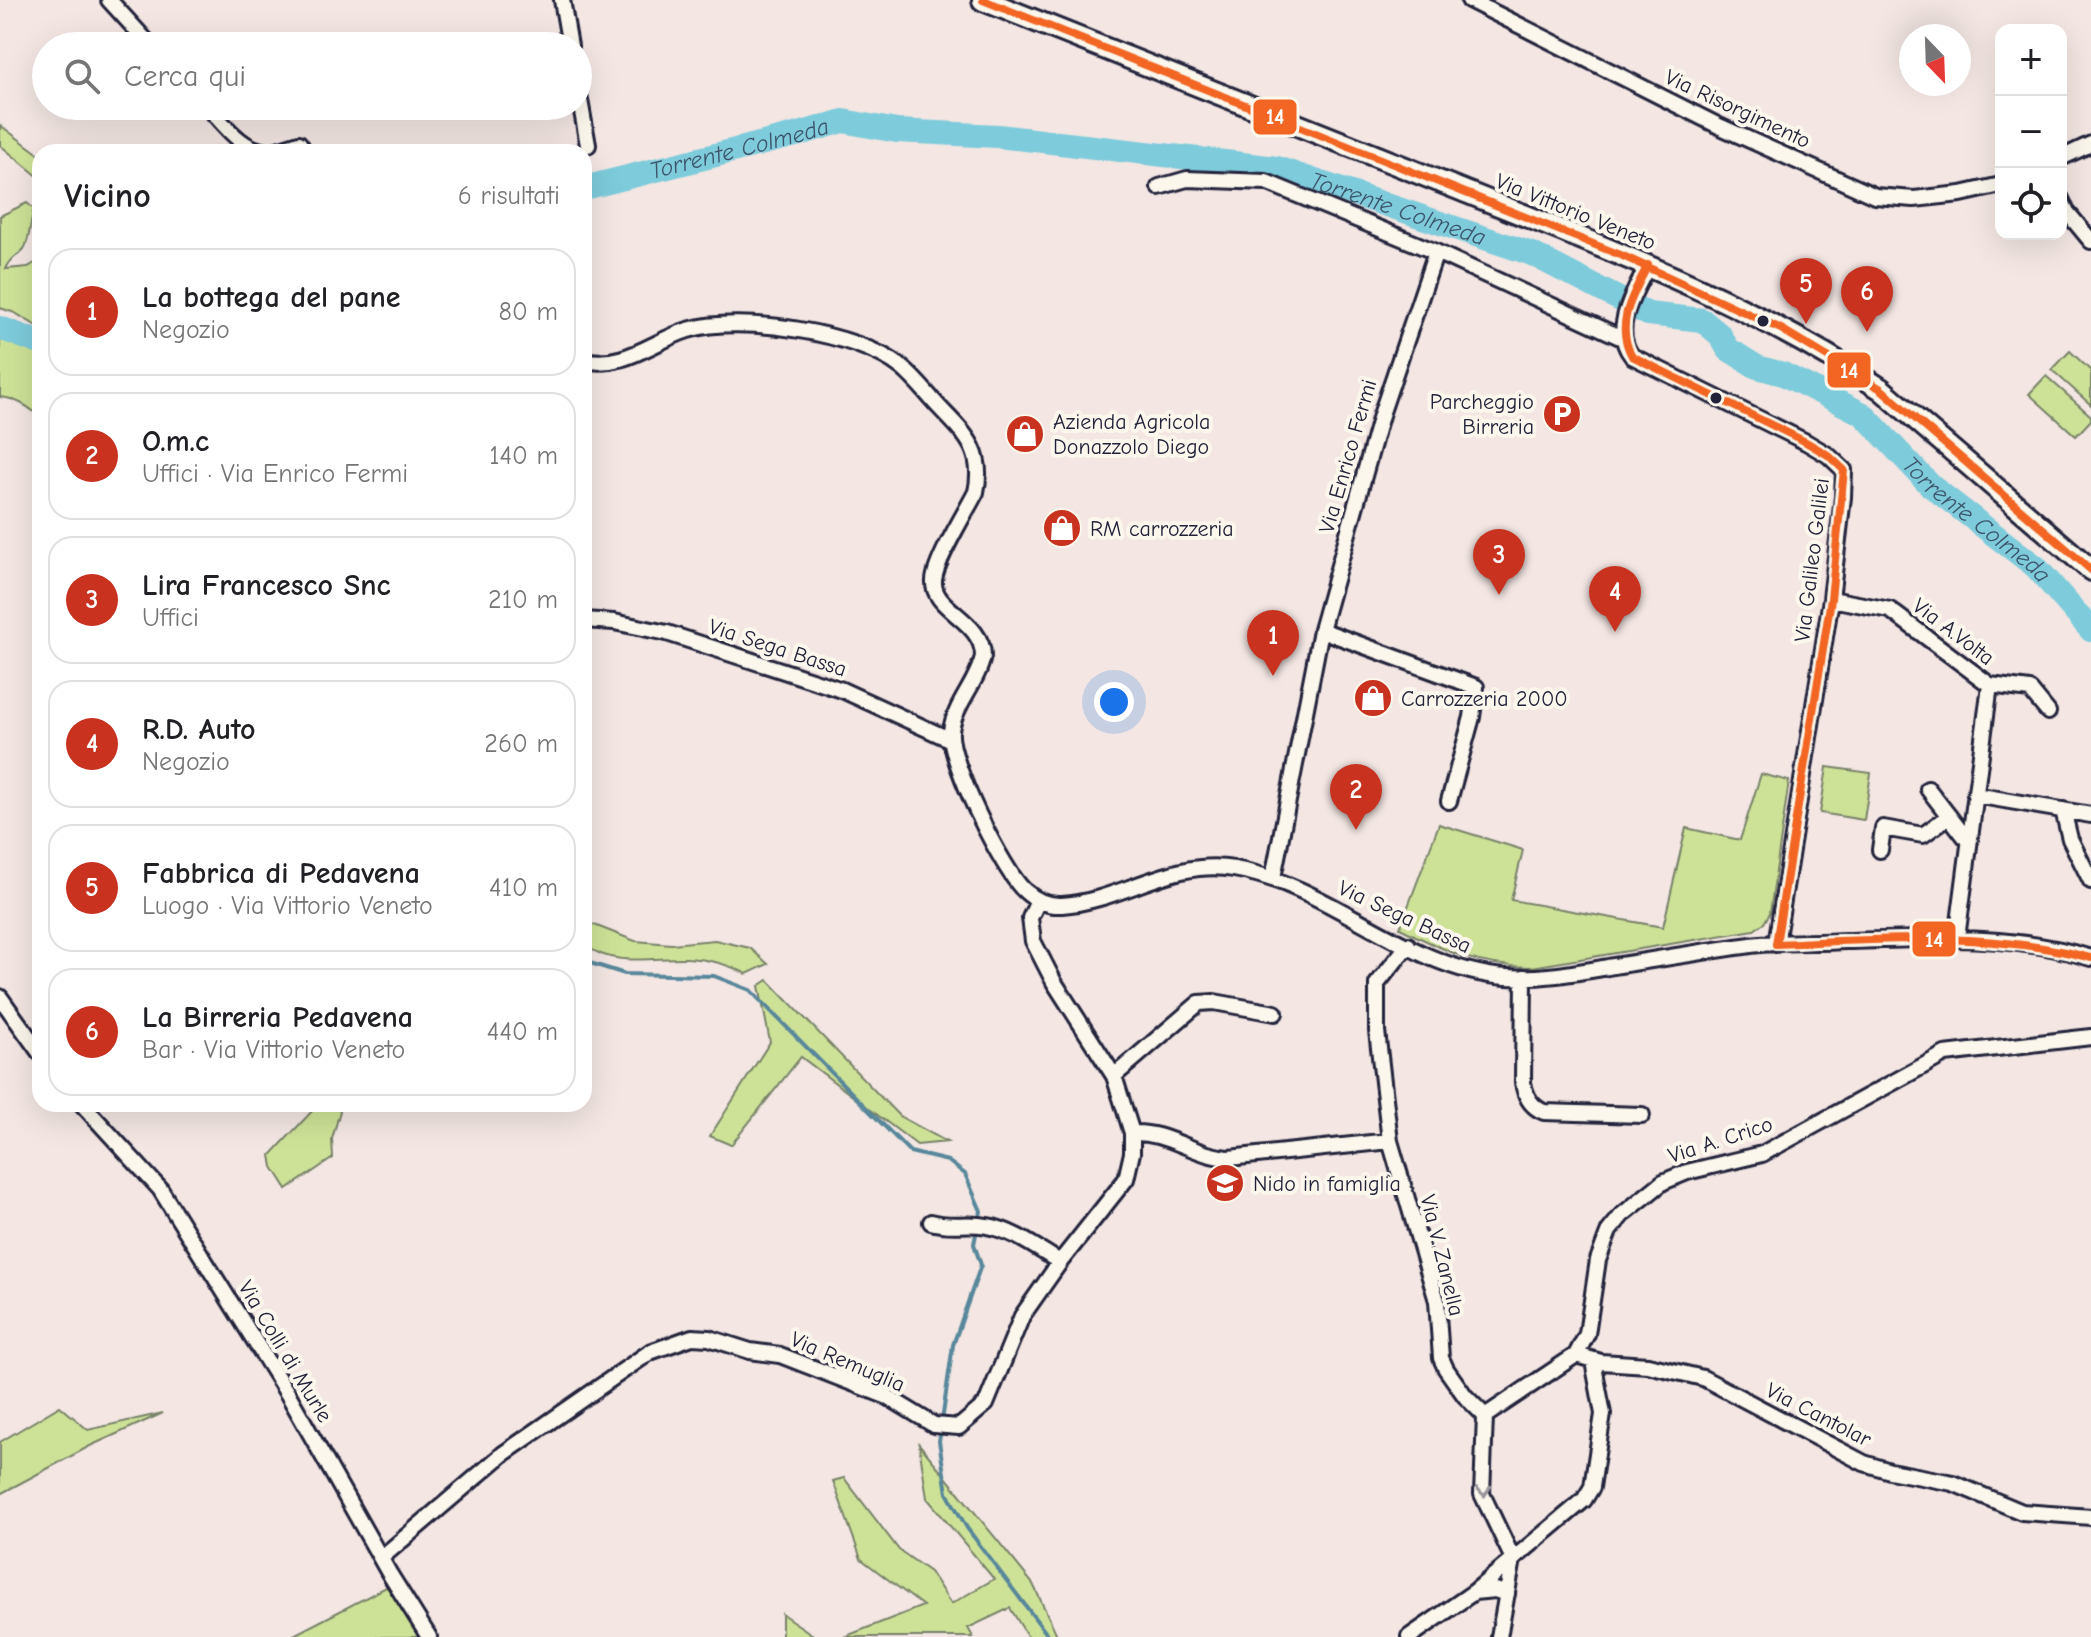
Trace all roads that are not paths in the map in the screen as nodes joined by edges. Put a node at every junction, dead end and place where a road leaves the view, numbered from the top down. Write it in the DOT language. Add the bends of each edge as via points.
graph roads {
  1 [pos="109,0"];
  2 [pos="562,0"];
  3 [pos="983,0"];
  4 [pos="1469,0"];
  5 [pos="138,32"];
  6 [pos="568,32"];
  7 [pos="221,120"];
  8 [pos="584,120"];
  9 [pos="245,144"];
  10 [pos="588,144"];
  11 [pos="2091,144"];
  12 [pos="2067,155"];
  13 [pos="1995,186"];
  14 [pos="1159,187"];
  15 [pos="2067,212"];
  16 [pos="2091,241"];
  17 [pos="1436,252"];
  18 [pos="1648,265"];
  19 [pos="1622,332"];
  20 [pos="592,360"];
  21 [pos="2091,570"];
  22 [pos="1831,599"];
  23 [pos="592,621"];
  24 [pos="1321,630"];
  25 [pos="1990,685"];
  26 [pos="2048,712"];
  27 [pos="951,740"];
  28 [pos="1928,789"];
  29 [pos="1975,795"];
  30 [pos="1449,801"];
  31 [pos="2063,810"];
  32 [pos="2091,815"];
  33 [pos="1949,816"];
  34 [pos="1969,842"];
  35 [pos="1880,850"];
  36 [pos="1273,878"];
  37 [pos="2091,881"];
  38 [pos="1038,901"];
  39 [pos="1957,938"];
  40 [pos="1776,944"];
  41 [pos="1408,945"];
  42 [pos="2091,958"];
  43 [pos="1524,977"];
  44 [pos="0,997"];
  45 [pos="1275,1013"];
  46 [pos="2091,1037"];
  47 [pos="32,1042"];
  48 [pos="1114,1076"];
  49 [pos="89,1112"];
  50 [pos="1642,1115"];
  51 [pos="1132,1133"];
  52 [pos="1390,1141"];
  53 [pos="931,1222"];
  54 [pos="1060,1262"];
  55 [pos="1576,1355"];
  56 [pos="1593,1361"];
  57 [pos="1485,1416"];
  58 [pos="2091,1517"];
  59 [pos="381,1558"];
  60 [pos="1513,1559"];
  61 [pos="1474,1592"];
  62 [pos="1507,1594"];
  63 [pos="429,1637"];
  64 [pos="1409,1637"];
  65 [pos="1499,1637"];
  1 -- 5 [label="street"];
  2 -- 6 [label="street"];
  3 -- 18 [label="main road, Via Vittorio Veneto"];
  4 -- 13 [label="street, Via Risorgimento" via="1721,127 1875,196 1914,199"];
  7 -- 9 [label="street"];
  8 -- 10 [label="street"];
  11 -- 12 [label="street"];
  14 -- 17 [label="street" via="1187,179 1266,182"];
  15 -- 16 [label="street"];
  17 -- 19 [label="street"];
  17 -- 24 [label="street, Via Enrico Fermi" via="1381,415"];
  18 -- 19 [label="street"];
  18 -- 21 [label="main road, Via Vittorio Veneto" via="1763,320 1881,389"];
  19 -- 22 [label="street, Via Galileo Galilei" via="1628,352 1642,363 1806,442 1840,465 1843,497"];
  20 -- 27 [label="street" via="619,360 688,330 750,324 822,335 902,367 965,435 979,467 976,492 934,580 939,598 975,631 983,650"];
  22 -- 25 [label="street, Via A.Volta" via="1890,610"];
  22 -- 40 [label="street, Via Galileo Galilei"];
  23 -- 27 [label="street, Via Sega Bassa" via="667,633 828,685"];
  24 -- 30 [label="street" via="1476,687"];
  24 -- 36 [label="street, Via Enrico Fermi"];
  25 -- 26 [label="street" via="2030,690"];
  25 -- 29 [label="street, Via A.Volta"];
  27 -- 38 [label="street" via="964,780 1001,854 1018,883"];
  28 -- 33 [label="street"];
  29 -- 31 [label="street"];
  29 -- 34 [label="street, Via A.Volta"];
  31 -- 32 [label="street"];
  31 -- 37 [label="street" via="2070,839"];
  33 -- 34 [label="street"];
  33 -- 35 [label="street" via="1923,835 1883,828"];
  34 -- 39 [label="street, Via A.Volta"];
  36 -- 38 [label="street, Via Sega Bassa" via="1193,867 1078,902"];
  36 -- 41 [label="street, Via Sega Bassa"];
  38 -- 48 [label="street, Via Remuglia" via="1030,918 1033,941"];
  39 -- 40 [label="street, Via Sega Bassa"];
  39 -- 42 [label="street, Via Sega Bassa"];
  40 -- 43 [label="street, Via Sega Bassa"];
  41 -- 43 [label="street, Via Sega Bassa" via="1460,969"];
  41 -- 52 [label="street, Via V. Zanella" via="1377,984"];
  43 -- 50 [label="street" via="1523,1082 1533,1105 1544,1112"];
  44 -- 47 [label="street"];
  45 -- 48 [label="street" via="1199,1003"];
  46 -- 55 [label="street, Via A. Crico" via="1945,1054 1762,1154 1663,1182 1609,1231 1598,1260 1587,1334"];
  48 -- 51 [label="street, Via Remuglia"];
  49 -- 59 [label="street, Via Colli di Murle" via="160,1189 289,1396"];
  51 -- 52 [label="street" via="1170,1138 1229,1158"];
  51 -- 54 [label="street, Via Remuglia" via="1126,1179"];
  52 -- 57 [label="street, Via V. Zanella" via="1437,1301 1441,1358"];
  53 -- 54 [label="street" via="988,1226 1013,1234"];
  54 -- 59 [label="street, Via Remuglia" via="1022,1316 986,1404 966,1423 934,1425 877,1392 780,1355 692,1337 650,1352 503,1454"];
  55 -- 56 [label="street, Via Cantolar"];
  55 -- 57 [label="street"];
  56 -- 58 [label="street, Via Cantolar" via="1648,1365 1703,1378 1864,1463 1953,1483 2011,1510"];
  56 -- 60 [label="street" via="1603,1414 1592,1487 1584,1500"];
  57 -- 60 [label="street, one-way" via="1482,1494"];
  59 -- 63 [label="street, Via Colli di Murle"];
  60 -- 61 [label="street"];
  60 -- 62 [label="street"];
  61 -- 62 [label="street"];
  61 -- 64 [label="street"];
  62 -- 65 [label="street"];
}
